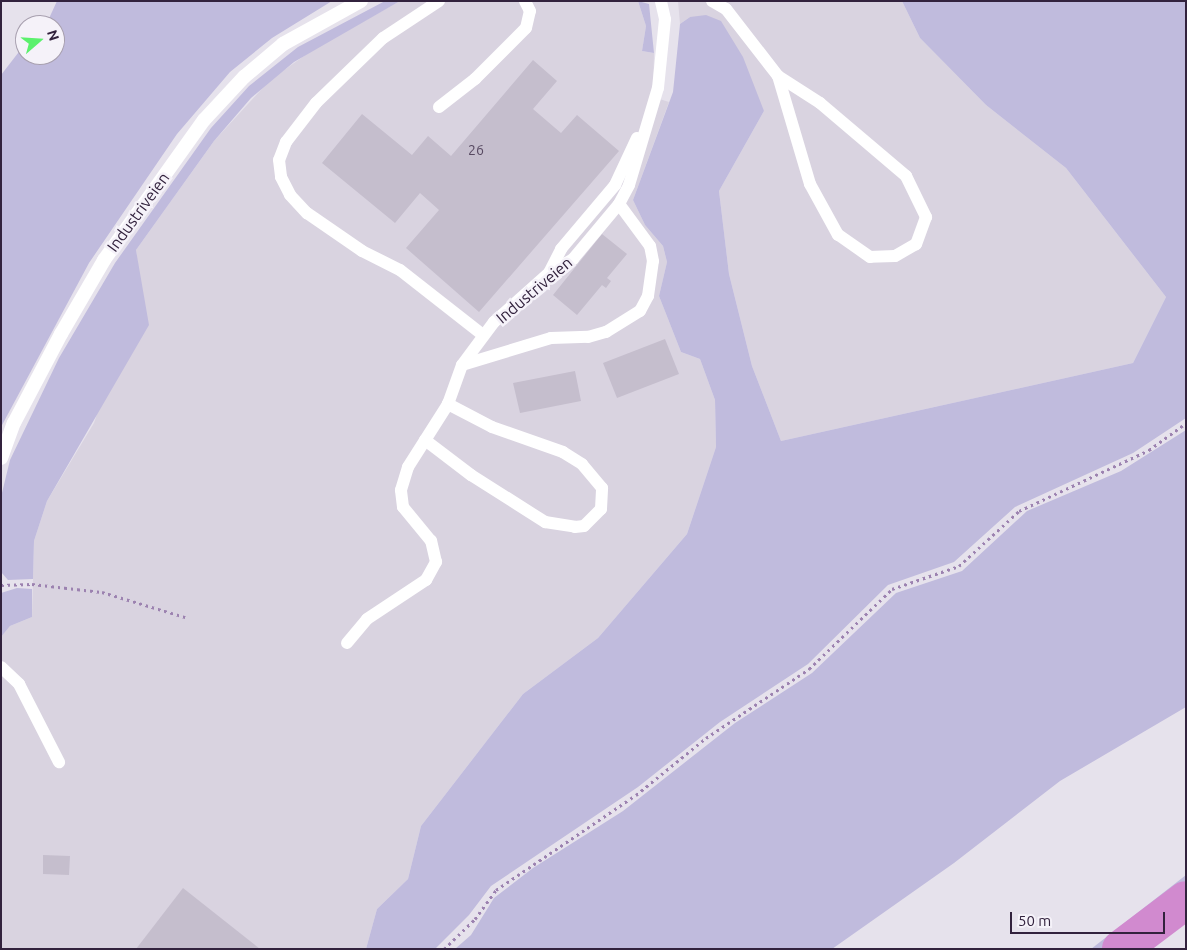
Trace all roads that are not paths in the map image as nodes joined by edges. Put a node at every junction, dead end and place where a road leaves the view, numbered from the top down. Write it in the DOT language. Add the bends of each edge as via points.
graph roads {
  1 [pos="361,1"];
  2 [pos="439,1"];
  3 [pos="525,1"];
  4 [pos="661,1"];
  5 [pos="712,1"];
  6 [pos="778,76"];
  7 [pos="439,107"];
  8 [pos="648,124"];
  9 [pos="618,204"];
  10 [pos="549,273"];
  11 [pos="483,335"];
  12 [pos="462,365"];
  13 [pos="448,404"];
  14 [pos="425,440"];
  15 [pos="1,458"];
  16 [pos="347,643"];
  17 [pos="1,666"];
  18 [pos="59,762"];
  1 -- 15 [label="street, Industriveien" via="283,44 244,77 204,120 104,260 14,423"];
  2 -- 11 [label="lane" via="382,38 316,103 286,142 279,160 281,177 290,195 307,213 362,251 400,270"];
  3 -- 7 [label="lane" via="530,11 526,28 475,79"];
  4 -- 8 [label="lane, Industriveien" via="665,19 658,88"];
  5 -- 6 [label="lane" via="726,9"];
  6 -- 6 [label="lane" via="810,184 838,235 870,257 894,256 916,244 926,217 906,176 820,103"];
  8 -- 9 [label="lane, Industriveien" via="630,185"];
  8 -- 10 [label="lane" via="637,138 614,185 561,249"];
  9 -- 10 [label="lane, Industriveien" via="573,260"];
  9 -- 12 [label="lane" via="650,246 653,261 648,296 640,311 606,332 588,338 551,338"];
  10 -- 11 [label="lane, Industriveien"];
  11 -- 12 [label="lane, Industriveien"];
  12 -- 13 [label="lane, Industriveien"];
  13 -- 14 [label="lane, Industriveien"];
  13 -- 14 [label="lane" via="492,427 563,452 582,464 602,488 601,509 584,526 545,522 471,475"];
  14 -- 16 [label="lane, Industriveien" via="408,467 401,490 403,507 431,542 436,562 426,580 367,619"];
  17 -- 18 [label="lane" via="20,684"];
}
